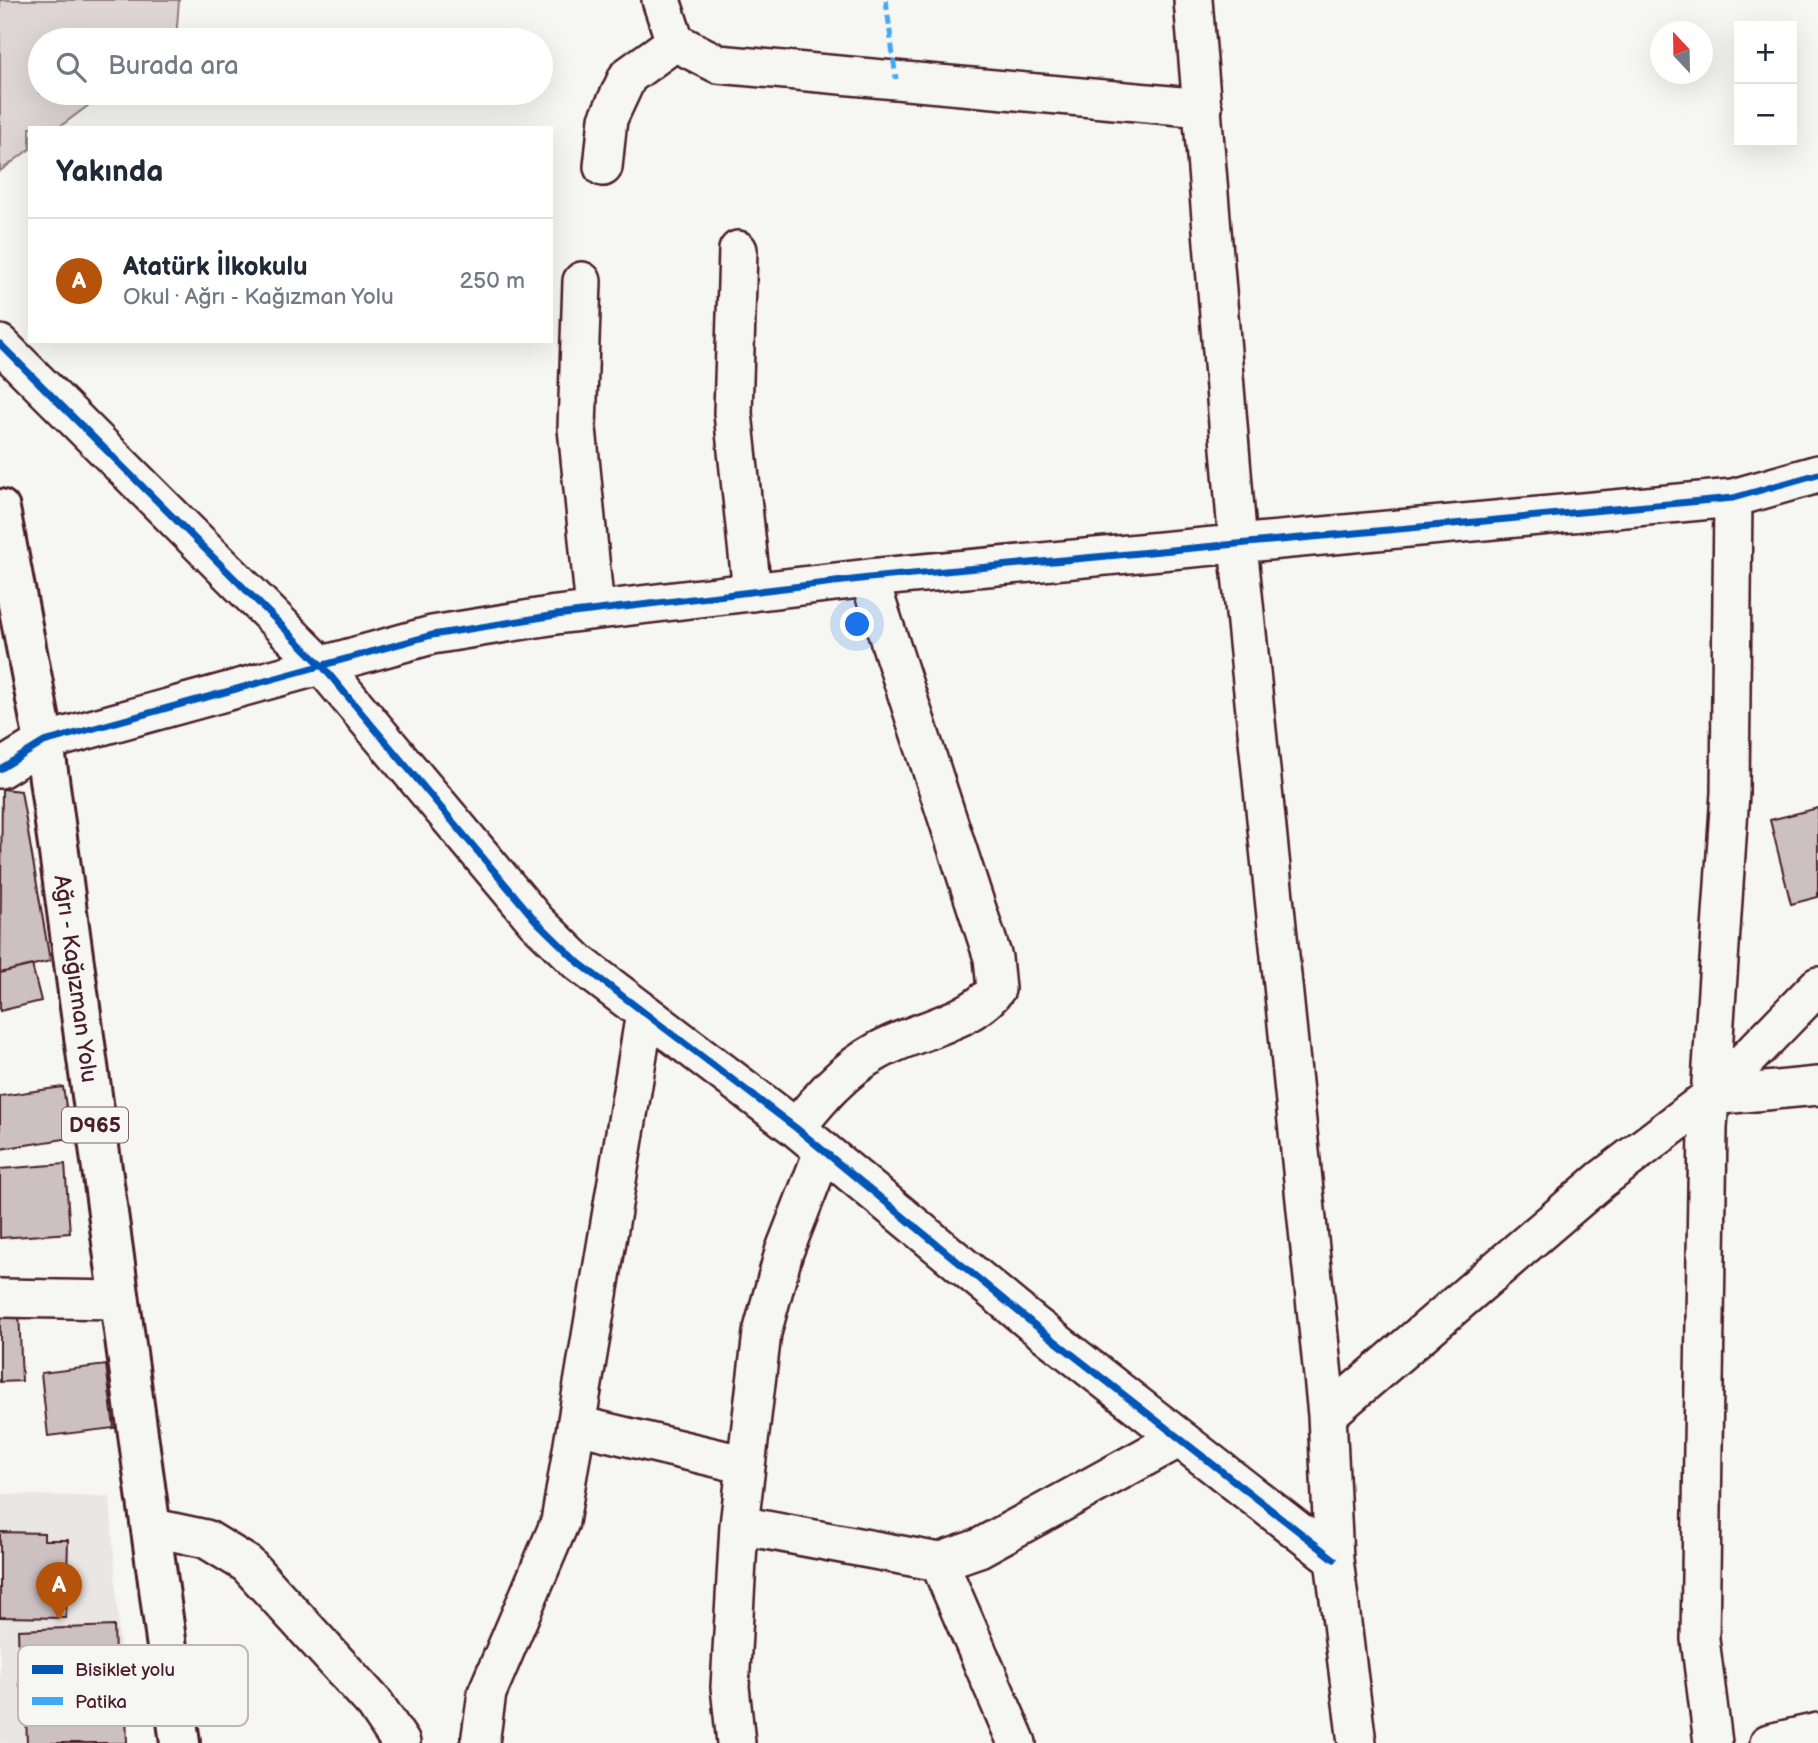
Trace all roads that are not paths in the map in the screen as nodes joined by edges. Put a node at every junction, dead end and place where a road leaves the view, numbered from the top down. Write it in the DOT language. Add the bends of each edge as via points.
graph roads {
  1 [pos="661,0"];
  2 [pos="1193,0"];
  3 [pos="675,42"];
  4 [pos="1203,108"];
  5 [pos="603,167"];
  6 [pos="738,250"];
  7 [pos="582,281"];
  8 [pos="0,344"];
  9 [pos="1818,474"];
  10 [pos="1733,498"];
  11 [pos="0,509"];
  12 [pos="1238,545"];
  13 [pos="869,578"];
  14 [pos="752,592"];
  15 [pos="595,610"];
  16 [pos="323,667"];
  17 [pos="44,742"];
  18 [pos="0,769"];
  19 [pos="1818,986"];
  20 [pos="645,1013"];
  21 [pos="1818,1086"];
  22 [pos="1711,1096"];
  23 [pos="796,1128"];
  24 [pos="823,1152"];
  25 [pos="0,1297"];
  26 [pos="118,1300"];
  27 [pos="1327,1415"];
  28 [pos="577,1425"];
  29 [pos="1178,1439"];
  30 [pos="746,1465"];
  31 [pos="739,1525"];
  32 [pos="150,1527"];
  33 [pos="1334,1559"];
  34 [pos="939,1562"];
  35 [pos="166,1645"];
  36 [pos="1818,1732"];
  37 [pos="401,1743"];
  38 [pos="480,1743"];
  39 [pos="736,1743"];
  40 [pos="1017,1743"];
  41 [pos="1357,1743"];
  42 [pos="1713,1743"];
  43 [pos="1769,1743"];
  1 -- 3 [label="street"];
  2 -- 4 [label="street"];
  3 -- 4 [label="street" via="718,64"];
  3 -- 5 [label="street" via="628,76 608,119"];
  4 -- 12 [label="street"];
  6 -- 14 [label="street" via="733,413"];
  7 -- 15 [label="street" via="577,428"];
  8 -- 16 [label="street"];
  9 -- 10 [label="street"];
  10 -- 12 [label="street"];
  10 -- 22 [label="street" via="1730,793"];
  11 -- 17 [label="main road, Ağrı - Kağızman Yolu / D965"];
  12 -- 13 [label="street"];
  12 -- 27 [label="street"];
  13 -- 14 [label="street"];
  13 -- 23 [label="street" via="993,958 996,989 978,1008 878,1051 842,1075"];
  14 -- 15 [label="street"];
  15 -- 16 [label="street" via="432,635"];
  16 -- 17 [label="street"];
  16 -- 20 [label="street" via="536,921 579,963"];
  17 -- 18 [label="street"];
  17 -- 26 [label="main road, Ağrı - Kağızman Yolu / D965"];
  19 -- 22 [label="street"];
  20 -- 23 [label="street"];
  20 -- 28 [label="street"];
  21 -- 22 [label="street"];
  22 -- 27 [label="street" via="1601,1180"];
  22 -- 42 [label="street" via="1700,1639"];
  23 -- 24 [label="street"];
  24 -- 29 [label="street"];
  24 -- 30 [label="street" via="784,1252 762,1333"];
  25 -- 26 [label="street"];
  26 -- 32 [label="main road, Ağrı - Kağızman Yolu / D965"];
  27 -- 33 [label="street"];
  28 -- 30 [label="street"];
  28 -- 38 [label="street" via="560,1522 487,1693"];
  29 -- 33 [label="street"];
  29 -- 34 [label="street" via="979,1548"];
  30 -- 31 [label="street"];
  31 -- 34 [label="street"];
  31 -- 39 [label="street" via="730,1687"];
  32 -- 35 [label="main road, Ağrı - Kağızman Yolu / D965"];
  32 -- 37 [label="street" via="206,1539 247,1564 375,1704"];
  33 -- 41 [label="street"];
  34 -- 40 [label="street"];
  36 -- 43 [label="street"];
}
